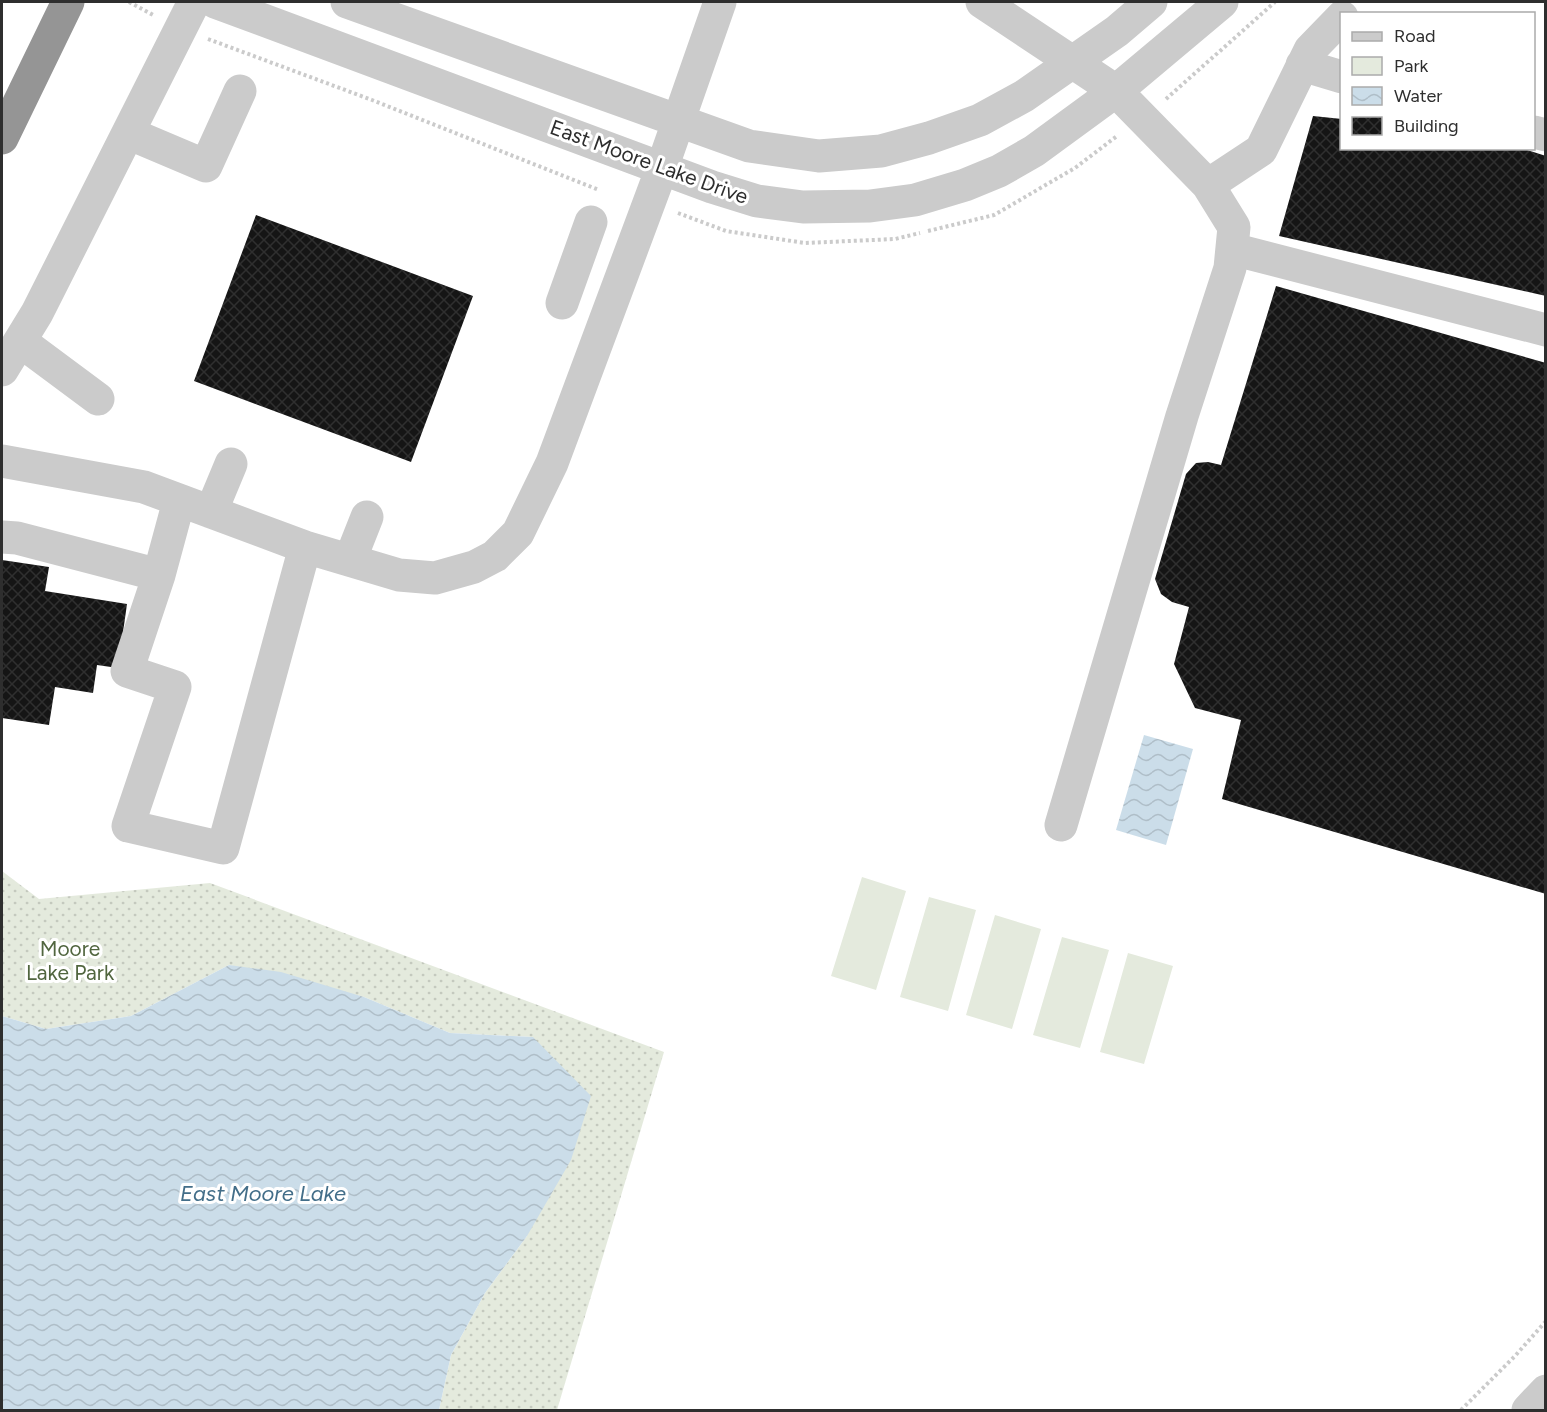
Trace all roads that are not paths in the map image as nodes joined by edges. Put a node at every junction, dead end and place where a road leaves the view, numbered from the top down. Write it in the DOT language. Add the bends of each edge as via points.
graph roads {
  1 [pos="68,2"];
  2 [pos="194,2"];
  3 [pos="214,2"];
  4 [pos="347,2"];
  5 [pos="720,2"];
  6 [pos="1151,2"];
  7 [pos="1222,2"];
  8 [pos="990,4"];
  9 [pos="1340,18"];
  10 [pos="1072,61"];
  11 [pos="1302,65"];
  12 [pos="1340,76"];
  13 [pos="240,91"];
  14 [pos="1116,91"];
  15 [pos="678,122"];
  16 [pos="128,133"];
  17 [pos="2,138"];
  18 [pos="662,168"];
  19 [pos="1208,185"];
  20 [pos="591,222"];
  21 [pos="1232,249"];
  22 [pos="606,318"];
  23 [pos="1545,330"];
  24 [pos="20,341"];
  25 [pos="2,370"];
  26 [pos="98,399"];
  27 [pos="2,461"];
  28 [pos="231,464"];
  29 [pos="179,501"];
  30 [pos="211,512"];
  31 [pos="367,516"];
  32 [pos="2,537"];
  33 [pos="305,547"];
  34 [pos="350,561"];
  35 [pos="159,574"];
  36 [pos="1061,825"];
  37 [pos="1545,1391"];
  38 [pos="1528,1410"];
  1 -- 17 [label="highway"];
  2 -- 16 [label="street"];
  3 -- 18 [label="street, East Moore Lake Drive"];
  4 -- 15 [label="street"];
  5 -- 15 [label="street"];
  6 -- 10 [label="street"];
  7 -- 14 [label="street, East Moore Lake Drive"];
  8 -- 10 [label="street"];
  9 -- 11 [label="street" via="1310,50"];
  10 -- 14 [label="street"];
  10 -- 15 [label="street" via="1024,96 980,120 881,151 819,156 749,146"];
  11 -- 12 [label="street"];
  11 -- 19 [label="street" via="1261,150"];
  13 -- 16 [label="street" via="206,166"];
  14 -- 18 [label="street, East Moore Lake Drive" via="1034,152 999,171 915,200 870,206 803,207 757,201"];
  14 -- 19 [label="street"];
  15 -- 18 [label="street"];
  16 -- 24 [label="street"];
  18 -- 22 [label="street"];
  19 -- 21 [label="street" via="1234,227"];
  20 -- 22 [label="street" via="549,298"];
  21 -- 23 [label="street"];
  21 -- 36 [label="street" via="1230,268"];
  22 -- 34 [label="street" via="552,463 518,533 495,556 474,567 435,578 399,575"];
  24 -- 25 [label="street"];
  24 -- 26 [label="street"];
  27 -- 29 [label="street" via="144,488"];
  28 -- 30 [label="street"];
  29 -- 30 [label="street"];
  29 -- 35 [label="street"];
  30 -- 33 [label="street"];
  31 -- 34 [label="street"];
  32 -- 35 [label="street"];
  33 -- 34 [label="street"];
  33 -- 35 [label="street" via="223,848 128,826 175,687 127,670"];
  37 -- 38 [label="street"];
}
